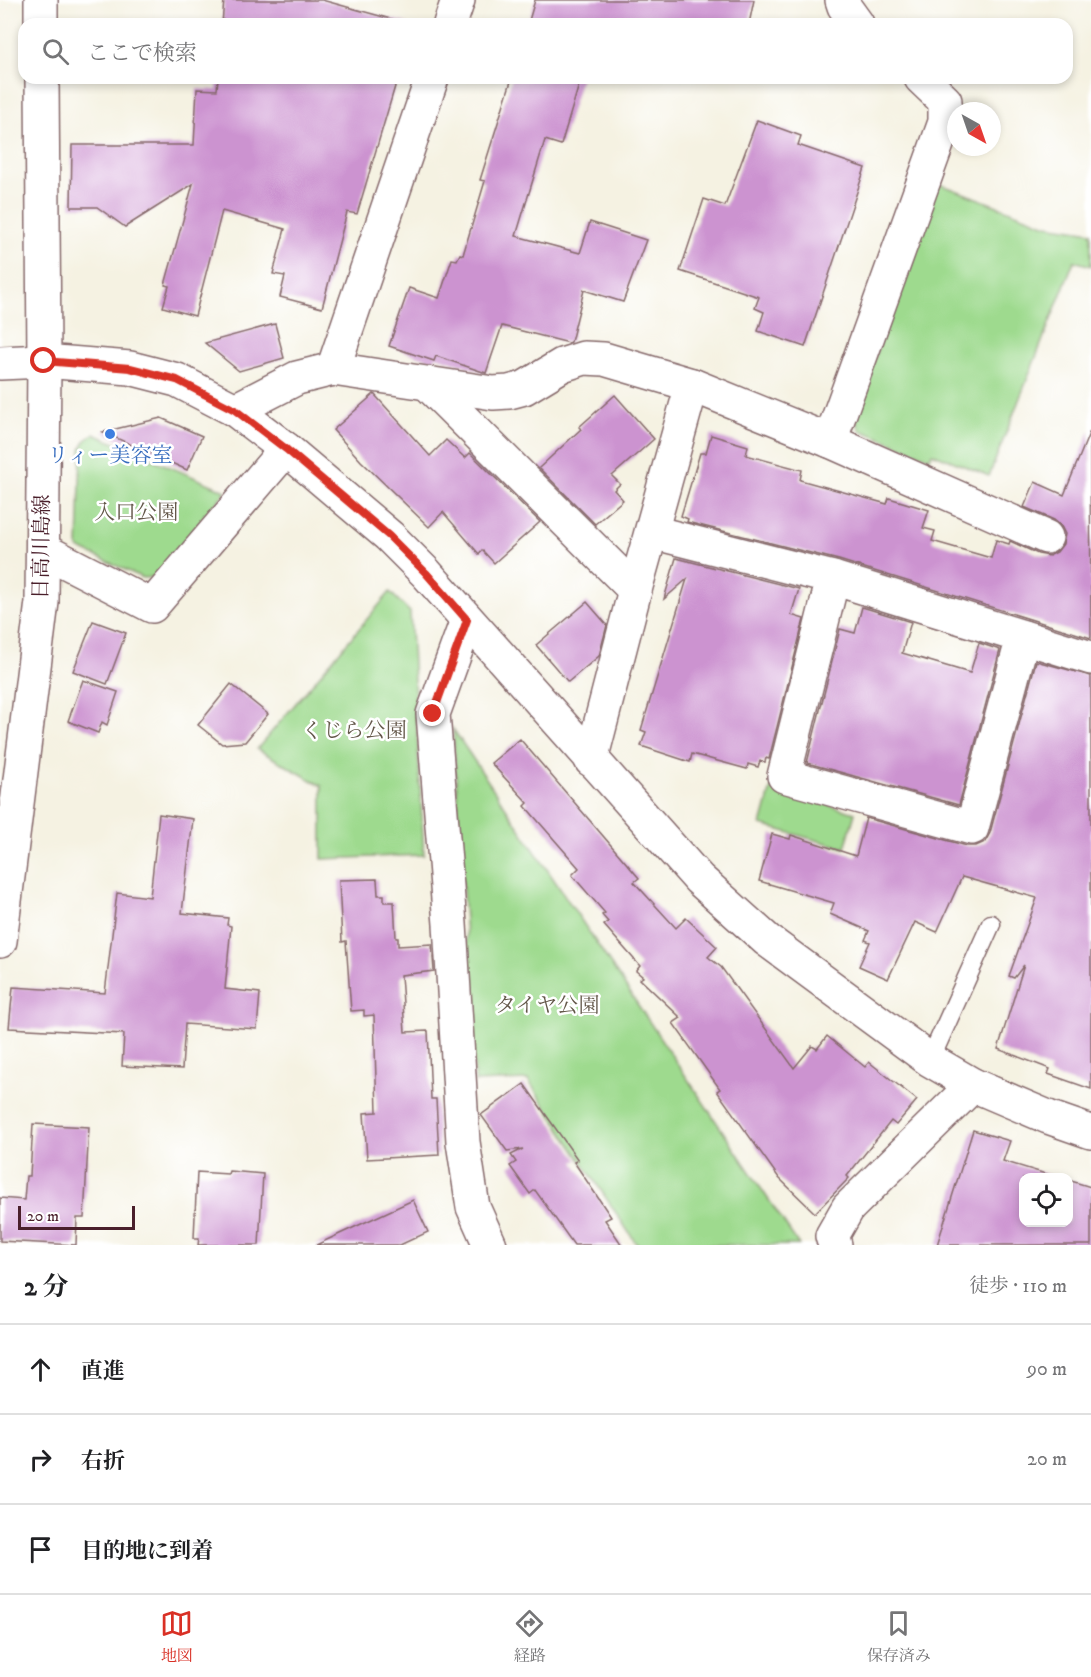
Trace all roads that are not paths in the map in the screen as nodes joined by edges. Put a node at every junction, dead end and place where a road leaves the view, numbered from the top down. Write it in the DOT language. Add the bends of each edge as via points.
graph roads {
  1 [pos="41,0"];
  2 [pos="458,0"];
  3 [pos="842,0"];
  4 [pos="41,18"];
  5 [pos="452,18"];
  6 [pos="853,18"];
  7 [pos="42,84"];
  8 [pos="430,84"];
  9 [pos="927,84"];
  10 [pos="44,361"];
  11 [pos="0,363"];
  12 [pos="333,369"];
  13 [pos="428,384"];
  14 [pos="692,385"];
  15 [pos="235,410"];
  16 [pos="830,441"];
  17 [pos="286,449"];
  18 [pos="652,532"];
  19 [pos="1046,537"];
  20 [pos="43,550"];
  21 [pos="834,578"];
  22 [pos="635,590"];
  23 [pos="467,620"];
  24 [pos="1023,637"];
  25 [pos="1091,658"];
  26 [pos="591,760"];
  27 [pos="991,924"];
  28 [pos="0,941"];
  29 [pos="930,1060"];
  30 [pos="973,1085"];
  31 [pos="1091,1132"];
  32 [pos="490,1245"];
  33 [pos="835,1245"];
  1 -- 4 [label="street"];
  2 -- 5 [label="street"];
  3 -- 6 [label="street"];
  7 -- 10 [label="street, 日高川島線"];
  8 -- 12 [label="street"];
  9 -- 16 [label="street" via="945,101 945,122"];
  10 -- 11 [label="street"];
  10 -- 15 [label="street" via="130,368 177,380"];
  10 -- 20 [label="street, 日高川島線"];
  12 -- 13 [label="street"];
  12 -- 15 [label="street" via="297,378"];
  13 -- 14 [label="street" via="510,392 584,357 604,359"];
  13 -- 22 [label="street"];
  14 -- 16 [label="street"];
  14 -- 18 [label="street"];
  15 -- 17 [label="street"];
  16 -- 19 [label="street"];
  17 -- 20 [label="street" via="152,606"];
  17 -- 23 [label="street" via="389,536"];
  18 -- 21 [label="street"];
  18 -- 22 [label="street"];
  20 -- 28 [label="street, 日高川島線" via="42,602"];
  21 -- 24 [label="street"];
  21 -- 24 [label="street" via="784,776 972,828"];
  22 -- 26 [label="street"];
  23 -- 26 [label="street"];
  23 -- 32 [label="street" via="433,714 463,1142 473,1206"];
  24 -- 25 [label="street"];
  26 -- 29 [label="street" via="699,879 737,914"];
  27 -- 29 [label="lane"];
  29 -- 30 [label="street"];
  30 -- 31 [label="street"];
  30 -- 33 [label="street" via="848,1208 832,1236"];
}
